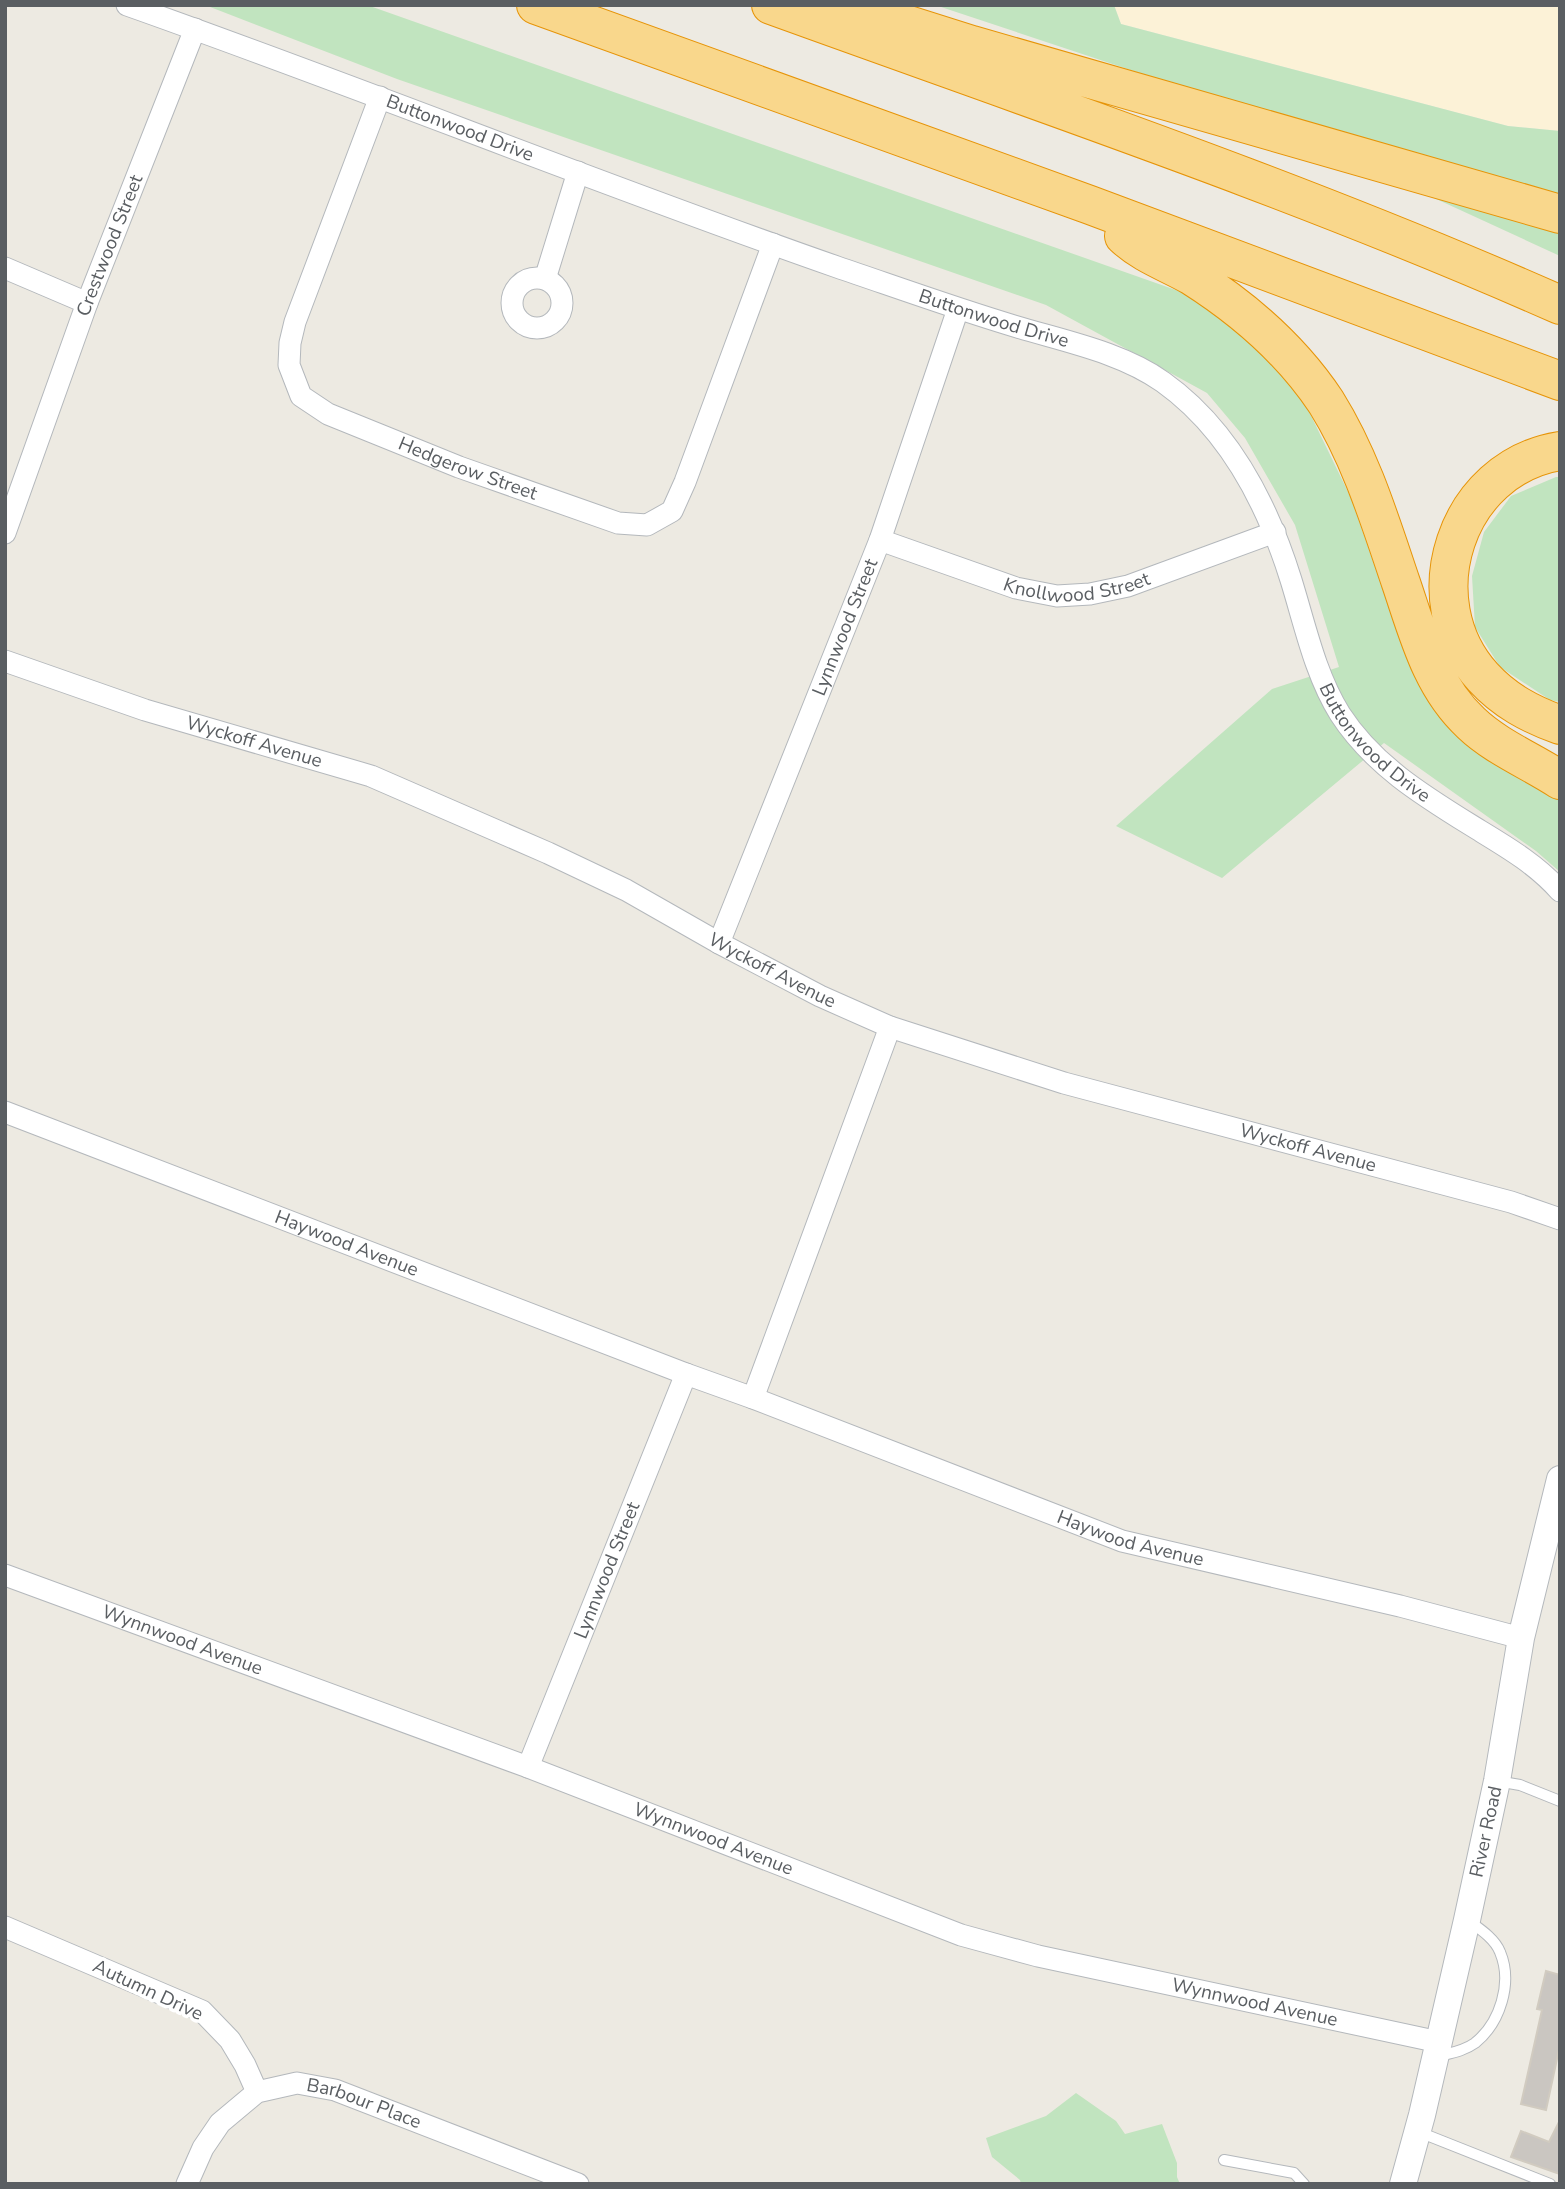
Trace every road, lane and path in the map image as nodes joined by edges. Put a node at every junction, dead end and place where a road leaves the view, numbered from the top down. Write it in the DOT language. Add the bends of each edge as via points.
graph roads {
  1 [pos="127,5"];
  2 [pos="536,5"];
  3 [pos="772,5"];
  4 [pos="845,5"];
  5 [pos="195,29"];
  6 [pos="380,97"];
  7 [pos="578,172"];
  8 [pos="1090,205"];
  9 [pos="1560,214"];
  10 [pos="773,244"];
  11 [pos="5,268"];
  12 [pos="545,279"];
  13 [pos="87,303"];
  14 [pos="1560,305"];
  15 [pos="958,309"];
  16 [pos="1560,381"];
  17 [pos="1560,451"];
  18 [pos="1275,532"];
  19 [pos="5,533"];
  20 [pos="880,540"];
  21 [pos="5,661"];
  22 [pos="1560,725"];
  23 [pos="1550,770"];
  24 [pos="1560,891"];
  25 [pos="719,943"];
  26 [pos="890,1027"];
  27 [pos="5,1112"];
  28 [pos="1560,1219"];
  29 [pos="686,1374"];
  30 [pos="753,1398"];
  31 [pos="1560,1479"];
  32 [pos="1553,1540"];
  33 [pos="5,1575"];
  34 [pos="1521,1638"];
  35 [pos="528,1767"];
  36 [pos="1497,1781"];
  37 [pos="1560,1801"];
  38 [pos="1467,1920"];
  39 [pos="5,1927"];
  40 [pos="1438,2049"];
  41 [pos="257,2092"];
  42 [pos="1418,2131"];
  43 [pos="1224,2160"];
  44 [pos="187,2184"];
  45 [pos="578,2184"];
  46 [pos="1304,2184"];
  47 [pos="1403,2184"];
  48 [pos="1550,2184"];
  1 -- 5 [label="street"];
  2 -- 8 [label="highway"];
  3 -- 14 [label="highway" via="1254,180"];
  4 -- 9 [label="highway" via="972,46"];
  5 -- 6 [label="street, Buttonwood Drive"];
  5 -- 13 [label="street, Crestwood Street"];
  6 -- 7 [label="street, Buttonwood Drive"];
  6 -- 10 [label="street, Hedgerow Street" via="295,322 289,365 301,396 328,414 459,467 618,523 647,525 672,511"];
  7 -- 10 [label="street, Buttonwood Drive"];
  7 -- 12 [label="street"];
  8 -- 16 [label="highway"];
  8 -- 23 [label="highway" via="1134,245 1222,295 1304,374 1343,432 1367,485 1438,683 1472,724 1498,744"];
  10 -- 15 [label="street, Buttonwood Drive"];
  11 -- 13 [label="street"];
  13 -- 19 [label="street, Crestwood Street"];
  15 -- 18 [label="street, Buttonwood Drive" via="1119,359 1162,381 1203,416 1244,471"];
  15 -- 20 [label="street, Lynnwood Street"];
  17 -- 22 [label="highway" via="1521,464 1473,503 1453,547 1448,577 1456,630 1482,677 1529,714"];
  18 -- 20 [label="street, Knollwood Street" via="1128,586 1057,596 1016,588"];
  18 -- 24 [label="street, Buttonwood Drive" via="1325,685 1362,744 1423,795 1519,854"];
  20 -- 25 [label="street, Lynnwood Street"];
  21 -- 25 [label="street, Wyckoff Avenue" via="145,710 371,776 548,852"];
  25 -- 26 [label="street, Wyckoff Avenue"];
  26 -- 28 [label="street, Wyckoff Avenue" via="1064,1083"];
  26 -- 30 [label="street"];
  27 -- 29 [label="street, Haywood Avenue"];
  29 -- 30 [label="street, Haywood Avenue"];
  29 -- 35 [label="street, Lynnwood Street"];
  30 -- 34 [label="street, Haywood Avenue" via="1122,1541"];
  31 -- 32 [label="street, River Road"];
  32 -- 34 [label="street, River Road"];
  33 -- 35 [label="street, Wynnwood Avenue"];
  34 -- 36 [label="street, River Road"];
  35 -- 40 [label="street, Wynnwood Avenue" via="961,1936"];
  36 -- 37 [label="lane"];
  36 -- 38 [label="street, River Road"];
  38 -- 40 [label="street, River Road"];
  38 -- 40 [label="lane" via="1500,1951 1505,1986 1496,2019 1474,2043 1459,2052"];
  39 -- 41 [label="street, Autumn Drive" via="202,2011 230,2040"];
  40 -- 42 [label="street, River Road"];
  41 -- 44 [label="street, Barbour Place" via="220,2123"];
  41 -- 45 [label="street, Barbour Place" via="297,2083 335,2090"];
  42 -- 47 [label="street, River Road"];
  42 -- 48 [label="lane"];
  43 -- 46 [label="lane" via="1294,2173"];
}
